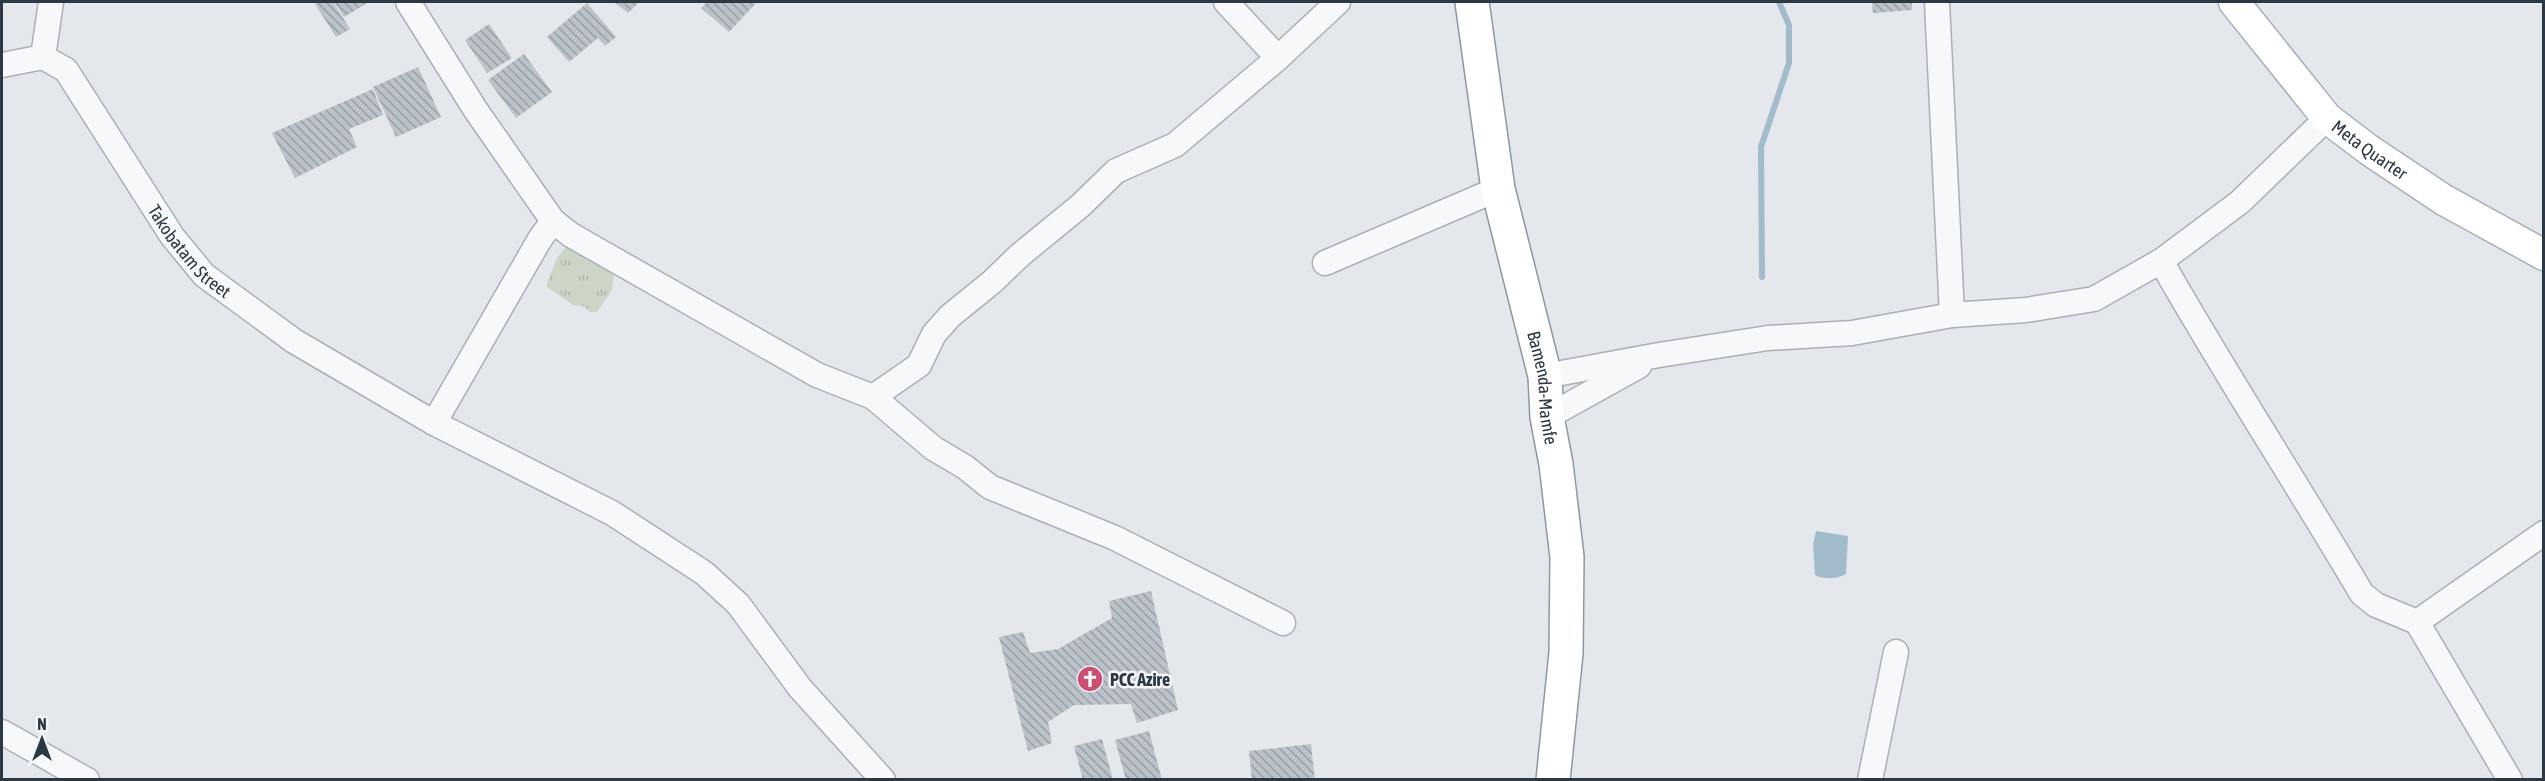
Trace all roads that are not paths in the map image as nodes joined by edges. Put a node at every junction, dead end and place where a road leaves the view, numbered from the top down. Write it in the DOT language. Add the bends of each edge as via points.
graph roads {
  1 [pos="51,2"];
  2 [pos="408,2"];
  3 [pos="1226,2"];
  4 [pos="1338,2"];
  5 [pos="1472,2"];
  6 [pos="1937,2"];
  7 [pos="2234,2"];
  8 [pos="43,57"];
  9 [pos="1278,58"];
  10 [pos="2,64"];
  11 [pos="2327,118"];
  12 [pos="1498,189"];
  13 [pos="553,221"];
  14 [pos="2544,255"];
  15 [pos="2161,261"];
  16 [pos="1325,263"];
  17 [pos="1952,315"];
  18 [pos="1659,355"];
  19 [pos="1545,376"];
  20 [pos="873,397"];
  21 [pos="1547,417"];
  22 [pos="434,423"];
  23 [pos="2544,533"];
  24 [pos="2417,622"];
  25 [pos="1283,623"];
  26 [pos="1896,652"];
  27 [pos="2,732"];
  28 [pos="87,780"];
  29 [pos="883,780"];
  30 [pos="1553,780"];
  31 [pos="1870,780"];
  32 [pos="2510,780"];
  1 -- 8 [label="street"];
  2 -- 13 [label="street" via="475,110"];
  3 -- 9 [label="street"];
  4 -- 9 [label="street"];
  5 -- 12 [label="highway, Bamenda-Mamfe"];
  6 -- 17 [label="street"];
  7 -- 11 [label="main road, Meta Quarter"];
  8 -- 10 [label="street"];
  8 -- 22 [label="street, Takobatam Street" via="66,70 172,236 204,275 294,341"];
  9 -- 20 [label="street" via="1175,145 1116,171 950,316 934,334 919,364"];
  11 -- 14 [label="main road, Meta Quarter" via="2444,200"];
  11 -- 15 [label="street" via="2240,202"];
  12 -- 16 [label="street"];
  12 -- 19 [label="highway, Bamenda-Mamfe"];
  13 -- 20 [label="street" via="571,235 817,375"];
  13 -- 22 [label="street"];
  15 -- 17 [label="street" via="2094,299 2026,310"];
  15 -- 24 [label="street" via="2362,594 2376,605"];
  17 -- 18 [label="street" via="1852,333 1768,338"];
  18 -- 19 [label="street"];
  18 -- 21 [label="street"];
  19 -- 21 [label="highway, Bamenda-Mamfe"];
  20 -- 25 [label="street" via="933,448 990,487 1115,537"];
  21 -- 30 [label="highway, Bamenda-Mamfe" via="1567,557 1566,653"];
  22 -- 29 [label="street, Takobatam Street" via="612,513 704,573 738,604 800,688"];
  23 -- 24 [label="street"];
  24 -- 32 [label="street"];
  26 -- 31 [label="street"];
  27 -- 28 [label="street"];
}
